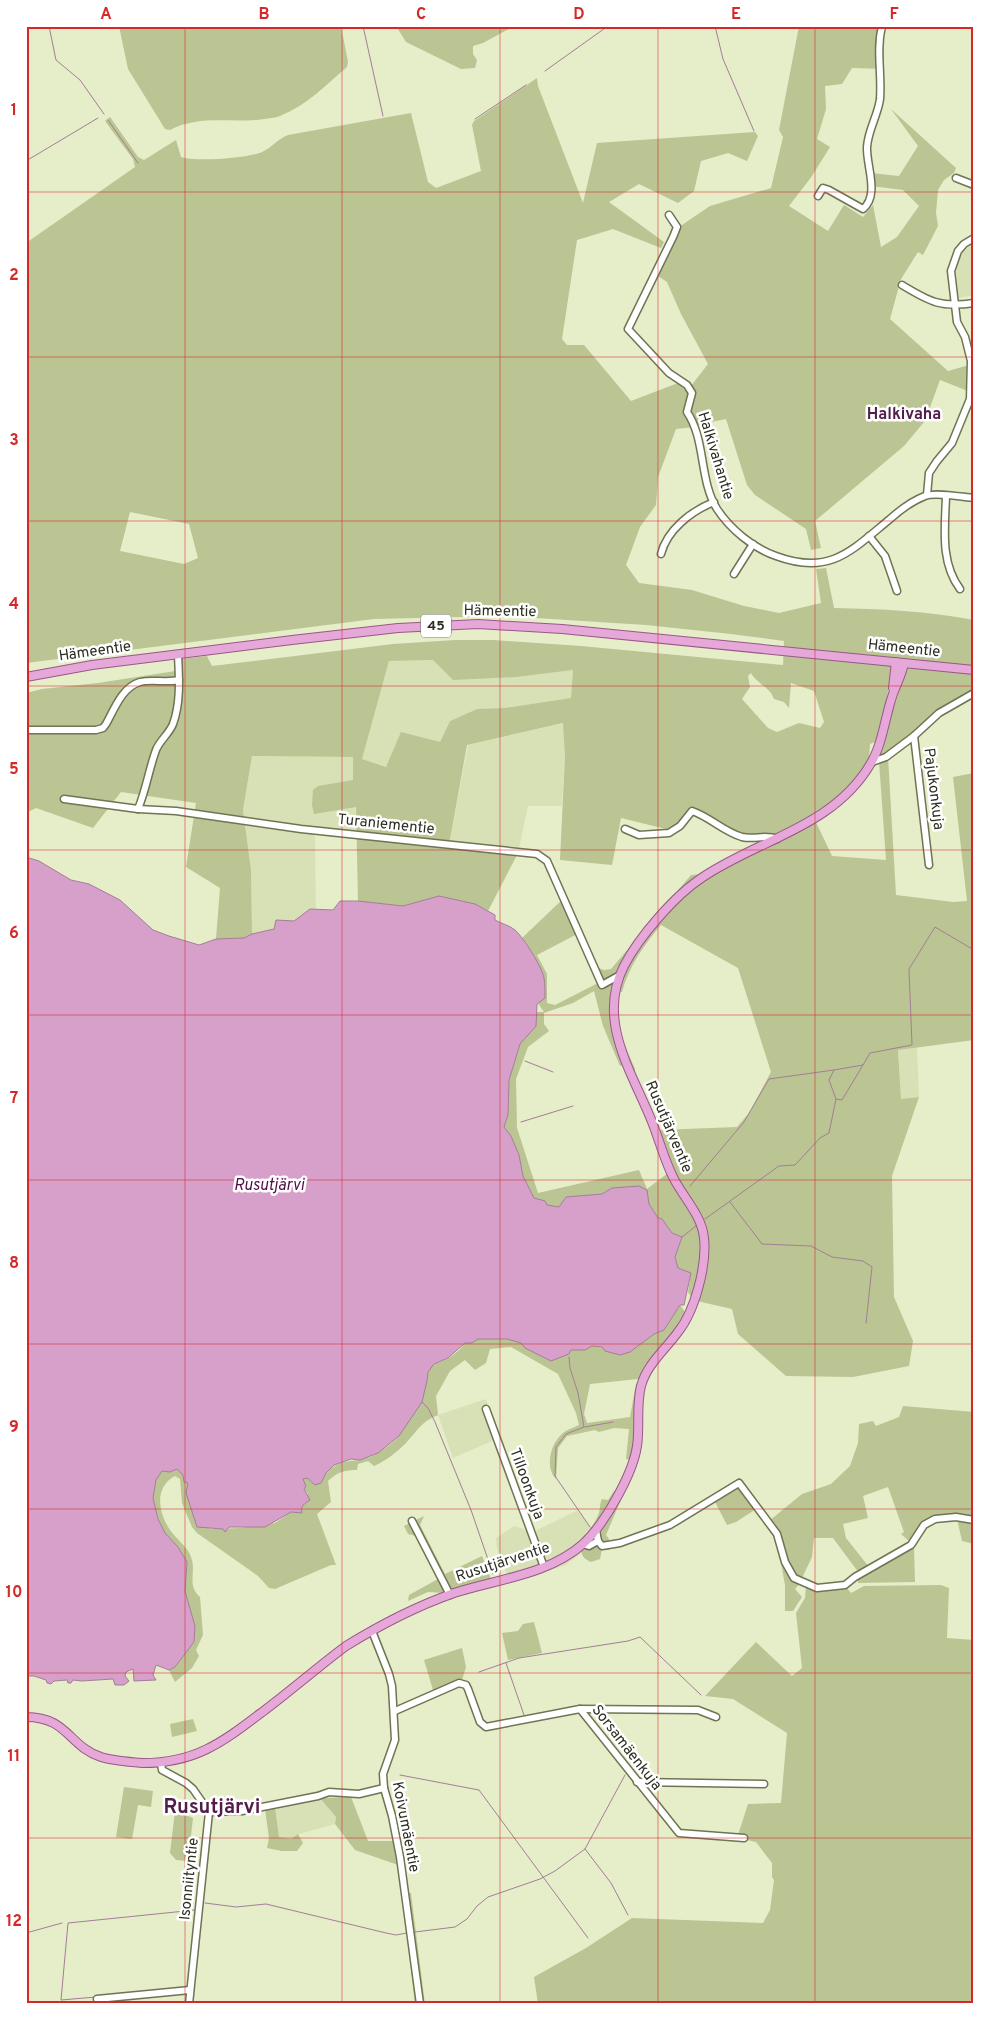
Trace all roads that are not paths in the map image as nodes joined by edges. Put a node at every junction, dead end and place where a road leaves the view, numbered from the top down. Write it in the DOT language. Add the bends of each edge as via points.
graph roads {
  1 [pos="882,26"];
  2 [pos="956,178"];
  3 [pos="974,185"];
  4 [pos="818,196"];
  5 [pos="669,215"];
  6 [pos="974,238"];
  7 [pos="902,285"];
  8 [pos="974,303"];
  9 [pos="954,305"];
  10 [pos="927,495"];
  11 [pos="946,496"];
  12 [pos="974,498"];
  13 [pos="714,502"];
  14 [pos="869,536"];
  15 [pos="753,544"];
  16 [pos="661,554"];
  17 [pos="734,574"];
  18 [pos="960,589"];
  19 [pos="897,591"];
  20 [pos="178,654"];
  21 [pos="896,662"];
  22 [pos="904,663"];
  23 [pos="974,670"];
  24 [pos="26,677"];
  25 [pos="179,680"];
  26 [pos="893,692"];
  27 [pos="974,693"];
  28 [pos="26,730"];
  29 [pos="914,736"];
  30 [pos="872,762"];
  31 [pos="64,799"];
  32 [pos="138,809"];
  33 [pos="625,829"];
  34 [pos="777,839"];
  35 [pos="929,865"];
  36 [pos="620,975"];
  37 [pos="486,1408"];
  38 [pos="974,1520"];
  39 [pos="412,1521"];
  40 [pos="596,1530"];
  41 [pos="598,1540"];
  42 [pos="583,1544"];
  43 [pos="544,1567"];
  44 [pos="450,1594"];
  45 [pos="372,1631"];
  46 [pos="580,1709"];
  47 [pos="394,1711"];
  48 [pos="26,1717"];
  49 [pos="716,1717"];
  50 [pos="161,1763"];
  51 [pos="637,1782"];
  52 [pos="764,1784"];
  53 [pos="384,1788"];
  54 [pos="209,1812"];
  55 [pos="744,1838"];
  56 [pos="190,1990"];
  57 [pos="97,1999"];
  58 [pos="189,2004"];
  59 [pos="420,2004"];
  1 -- 4 [label="street" via="879,38 880,100 867,149 871,174 869,201 863,209 823,188"];
  2 -- 3 [label="street"];
  5 -- 13 [label="street, Halkivahantie" via="677,227 628,330 692,393 687,412 695,427"];
  6 -- 9 [label="street" via="964,244 953,262"];
  7 -- 9 [label="street" via="931,301"];
  8 -- 9 [label="street"];
  9 -- 10 [label="street" via="956,322 965,336 971,361 970,398 952,443 929,473"];
  10 -- 11 [label="street"];
  10 -- 14 [label="street, Halkivahantie" via="903,508"];
  11 -- 12 [label="street"];
  11 -- 18 [label="street" via="945,551 953,579"];
  13 -- 15 [label="street, Halkivahantie" via="728,523"];
  13 -- 16 [label="street" via="686,518 664,543"];
  14 -- 15 [label="street, Halkivahantie" via="844,555 815,564 787,560"];
  14 -- 19 [label="street" via="885,556"];
  15 -- 17 [label="street"];
  20 -- 21 [label="main road, Hämeentie / 45" via="398,628 478,624 562,629"];
  20 -- 24 [label="main road, Hämeentie / 45"];
  20 -- 25 [label="street"];
  21 -- 22 [label="main road, Hämeentie / 45"];
  21 -- 26 [label="main road, Rusutjärventie"];
  22 -- 23 [label="main road, Hämeentie / 45"];
  22 -- 26 [label="main road, Rusutjärventie"];
  25 -- 28 [label="street" via="140,682 130,687 103,728"];
  25 -- 32 [label="street" via="173,723 156,750"];
  26 -- 30 [label="main road, Rusutjärventie"];
  27 -- 29 [label="street" via="939,712"];
  29 -- 30 [label="street, Pajukonkuja" via="886,757"];
  29 -- 35 [label="street, Pajukonkuja"];
  30 -- 34 [label="main road, Rusutjärventie" via="852,788 825,813"];
  31 -- 32 [label="street, Turaniementie"];
  32 -- 36 [label="street, Turaniementie" via="538,854 547,861 602,985"];
  33 -- 34 [label="street" via="639,835 669,833 680,826 692,811 741,837 768,835"];
  34 -- 36 [label="main road, Rusutjärventie" via="733,860 687,888 652,927"];
  36 -- 40 [label="main road, Rusutjärventie" via="614,1011 618,1042 653,1123 668,1168 699,1218 705,1241 696,1296 681,1329 646,1370 640,1390 634,1458 616,1499"];
  37 -- 43 [label="street, Tilloonkuja"];
  38 -- 41 [label="street" via="956,1517 935,1519 924,1525 911,1545 845,1584 817,1588 794,1578 785,1562 777,1534 739,1484 670,1525 609,1546 602,1546"];
  39 -- 44 [label="street"];
  40 -- 41 [label="street"];
  40 -- 42 [label="main road, Rusutjärventie"];
  41 -- 42 [label="street" via="590,1546"];
  42 -- 43 [label="main road, Rusutjärventie"];
  43 -- 44 [label="main road, Rusutjärventie"];
  44 -- 45 [label="main road, Rusutjärventie"];
  45 -- 47 [label="street, Koivumäentie" via="389,1674"];
  45 -- 50 [label="main road, Rusutjärventie" via="346,1646 223,1742 191,1756"];
  46 -- 47 [label="street, Sorsamäenkuja" via="486,1727 480,1722 468,1689 459,1683"];
  46 -- 49 [label="street" via="698,1710"];
  46 -- 51 [label="street, Sorsamäenkuja"];
  47 -- 53 [label="street, Koivumäentie" via="395,1740 383,1774"];
  48 -- 50 [label="main road, Rusutjärventie" via="51,1720 84,1748 100,1756"];
  50 -- 54 [label="street" via="162,1770 193,1789"];
  51 -- 52 [label="street"];
  51 -- 55 [label="street, Sorsamäenkuja" via="678,1833"];
  53 -- 54 [label="street" via="359,1794 329,1792 242,1811"];
  53 -- 59 [label="street, Koivumäentie" via="400,1857"];
  54 -- 56 [label="street, Isonniityntie"];
  56 -- 57 [label="street"];
  56 -- 58 [label="street, Isonniityntie"];
}
